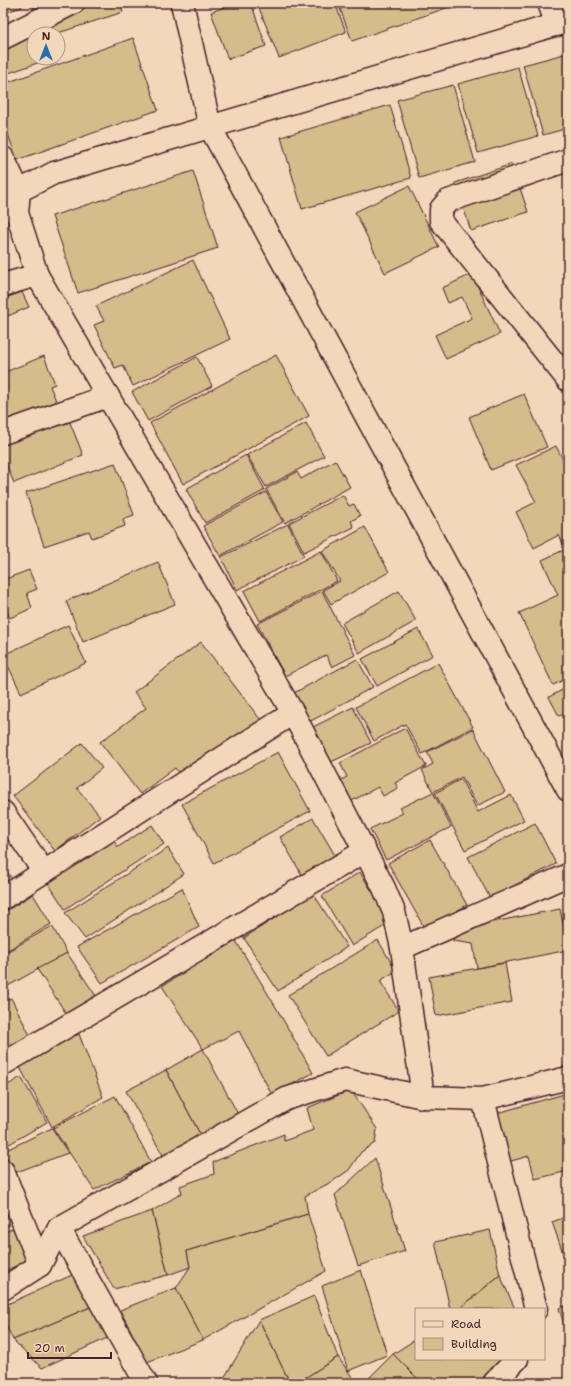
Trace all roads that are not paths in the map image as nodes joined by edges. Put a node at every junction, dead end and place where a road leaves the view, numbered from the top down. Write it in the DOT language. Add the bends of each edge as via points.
graph roads {
  1 [pos="73,3"];
  2 [pos="182,3"];
  3 [pos="549,3"];
  4 [pos="562,23"];
  5 [pos="3,38"];
  6 [pos="210,127"];
  7 [pos="3,158"];
  8 [pos="568,160"];
  9 [pos="19,191"];
  10 [pos="37,275"];
  11 [pos="3,285"];
  12 [pos="568,380"];
  13 [pos="108,396"];
  14 [pos="3,434"];
  15 [pos="293,713"];
  16 [pos="568,790"];
  17 [pos="3,812"];
  18 [pos="365,851"];
  19 [pos="44,872"];
  20 [pos="568,875"];
  21 [pos="3,898"];
  22 [pos="402,948"];
  23 [pos="3,1064"];
  24 [pos="568,1078"];
  25 [pos="423,1097"];
  26 [pos="483,1099"];
  27 [pos="3,1171"];
  28 [pos="59,1228"];
  29 [pos="40,1265"];
  30 [pos="3,1289"];
  31 [pos="536,1308"];
  32 [pos="516,1360"];
  33 [pos="146,1383"];
  34 [pos="494,1383"];
  1 -- 5 [label="street"];
  2 -- 6 [label="street"];
  3 -- 4 [label="street"];
  4 -- 6 [label="street"];
  6 -- 9 [label="street" via="54,173"];
  6 -- 16 [label="street"];
  7 -- 9 [label="street"];
  8 -- 12 [label="street" via="448,201 441,209 440,221"];
  9 -- 10 [label="street" via="17,213"];
  10 -- 11 [label="street"];
  10 -- 13 [label="street"];
  13 -- 14 [label="street"];
  13 -- 15 [label="street"];
  15 -- 18 [label="street"];
  15 -- 19 [label="street"];
  17 -- 19 [label="street"];
  18 -- 22 [label="street" via="394,912"];
  18 -- 23 [label="street"];
  19 -- 21 [label="street"];
  20 -- 22 [label="street"];
  22 -- 25 [label="street"];
  24 -- 26 [label="street"];
  25 -- 26 [label="street"];
  25 -- 28 [label="street" via="345,1080 286,1099"];
  26 -- 31 [label="street"];
  27 -- 29 [label="street"];
  28 -- 29 [label="street"];
  28 -- 33 [label="street"];
  29 -- 30 [label="street"];
  32 -- 34 [label="street"];
}
